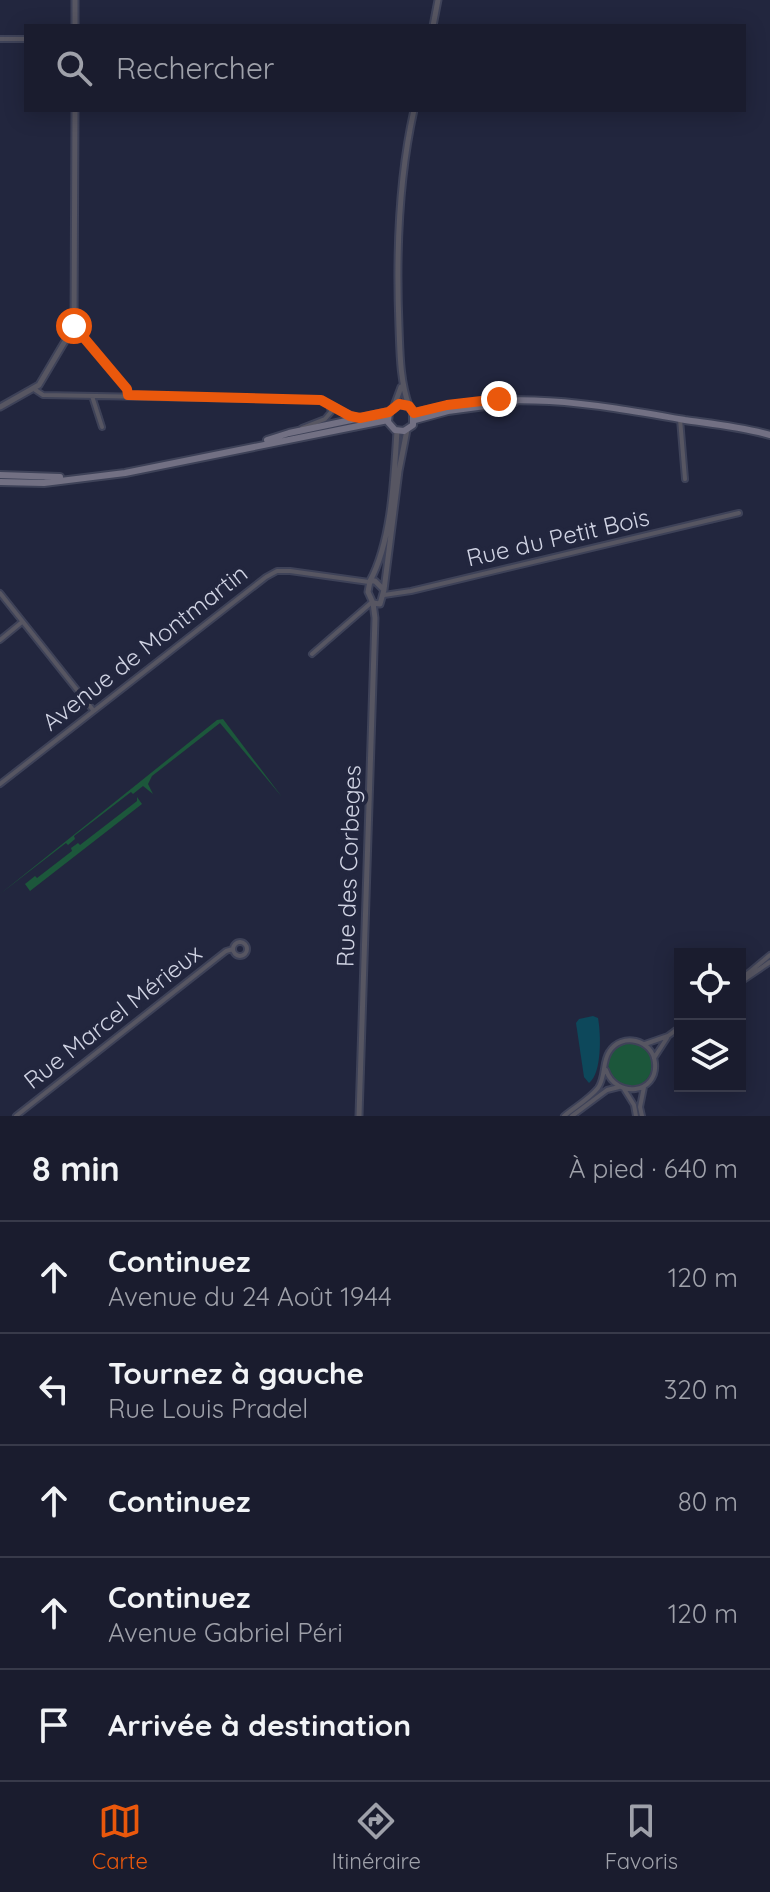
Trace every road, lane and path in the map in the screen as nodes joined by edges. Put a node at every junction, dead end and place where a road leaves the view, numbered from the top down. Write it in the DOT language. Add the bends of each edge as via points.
graph roads {
  1 [pos="75,0"];
  2 [pos="438,0"];
  3 [pos="75,24"];
  4 [pos="433,24"];
  5 [pos="0,39"];
  6 [pos="24,39"];
  7 [pos="75,112"];
  8 [pos="414,112"];
  9 [pos="74,326"];
  10 [pos="402,386"];
  11 [pos="34,389"];
  12 [pos="128,395"];
  13 [pos="92,396"];
  14 [pos="328,402"];
  15 [pos="409,406"];
  16 [pos="0,407"];
  17 [pos="392,409"];
  18 [pos="415,416"];
  19 [pos="360,418"];
  20 [pos="680,419"];
  21 [pos="388,420"];
  22 [pos="102,427"];
  23 [pos="407,430"];
  24 [pos="397,431"];
  25 [pos="289,433"];
  26 [pos="768,434"];
  27 [pos="248,447"];
  28 [pos="0,475"];
  29 [pos="76,477"];
  30 [pos="685,479"];
  31 [pos="0,482"];
  32 [pos="739,513"];
  33 [pos="369,581"];
  34 [pos="0,593"];
  35 [pos="384,593"];
  36 [pos="372,602"];
  37 [pos="380,604"];
  38 [pos="375,618"];
  39 [pos="22,622"];
  40 [pos="0,640"];
  41 [pos="312,654"];
  42 [pos="94,711"];
  43 [pos="0,784"];
  44 [pos="233,949"];
  45 [pos="768,961"];
  46 [pos="746,977"];
  47 [pos="674,1032"];
  48 [pos="668,1036"];
  49 [pos="645,1044"];
  50 [pos="654,1058"];
  51 [pos="606,1070"];
  52 [pos="645,1085"];
  53 [pos="622,1088"];
  54 [pos="16,1116"];
  55 [pos="359,1116"];
  56 [pos="564,1116"];
  57 [pos="572,1116"];
  58 [pos="636,1116"];
  59 [pos="642,1116"];
  1 -- 3 [label="street"];
  2 -- 4 [label="street"];
  5 -- 6 [label="street"];
  7 -- 9 [label="street"];
  8 -- 10 [label="street" via="400,202"];
  9 -- 11 [label="street"];
  9 -- 12 [label="street"];
  10 -- 15 [label="street"];
  10 -- 17 [label="street"];
  11 -- 13 [label="street" via="43,395"];
  11 -- 16 [label="street"];
  12 -- 13 [label="street"];
  12 -- 14 [label="street"];
  13 -- 22 [label="street"];
  14 -- 19 [label="street"];
  14 -- 25 [label="street" via="328,417"];
  15 -- 17 [label="main road"];
  15 -- 18 [label="main road"];
  17 -- 19 [label="main road"];
  17 -- 21 [label="main road"];
  18 -- 20 [label="main road" via="526,400"];
  18 -- 23 [label="main road"];
  19 -- 25 [label="main road"];
  20 -- 26 [label="main road"];
  20 -- 30 [label="street"];
  21 -- 24 [label="main road"];
  21 -- 27 [label="main road"];
  23 -- 24 [label="main road"];
  23 -- 35 [label="street, Rue des Corbeges"];
  24 -- 33 [label="street" via="381,560"];
  25 -- 27 [label="main road"];
  27 -- 29 [label="main road" via="125,473"];
  28 -- 29 [label="main road"];
  29 -- 31 [label="main road"];
  32 -- 35 [label="street, Rue du Petit Bois"];
  33 -- 35 [label="street"];
  33 -- 36 [label="street, Rue des Corbeges"];
  33 -- 42 [label="street, Avenue de Montmartin" via="277,571"];
  34 -- 39 [label="street"];
  35 -- 37 [label="street, Rue des Corbeges"];
  36 -- 37 [label="street"];
  36 -- 38 [label="street, Rue des Corbeges"];
  36 -- 41 [label="street"];
  37 -- 38 [label="street, Rue des Corbeges"];
  38 -- 55 [label="street, Rue des Corbeges"];
  39 -- 40 [label="street"];
  39 -- 42 [label="street"];
  42 -- 43 [label="street, Avenue de Montmartin"];
  44 -- 54 [label="street, Rue Marcel Mérieux"];
  45 -- 46 [label="street"];
  47 -- 48 [label="street"];
  48 -- 49 [label="street"];
  48 -- 50 [label="street"];
  49 -- 50 [label="street"];
  49 -- 51 [label="street" via="617,1044 609,1052"];
  50 -- 52 [label="street" via="654,1073"];
  51 -- 53 [label="street"];
  51 -- 56 [label="street" via="596,1091"];
  52 -- 53 [label="street"];
  52 -- 59 [label="street"];
  53 -- 57 [label="street" via="607,1090"];
  53 -- 58 [label="street"];
}
